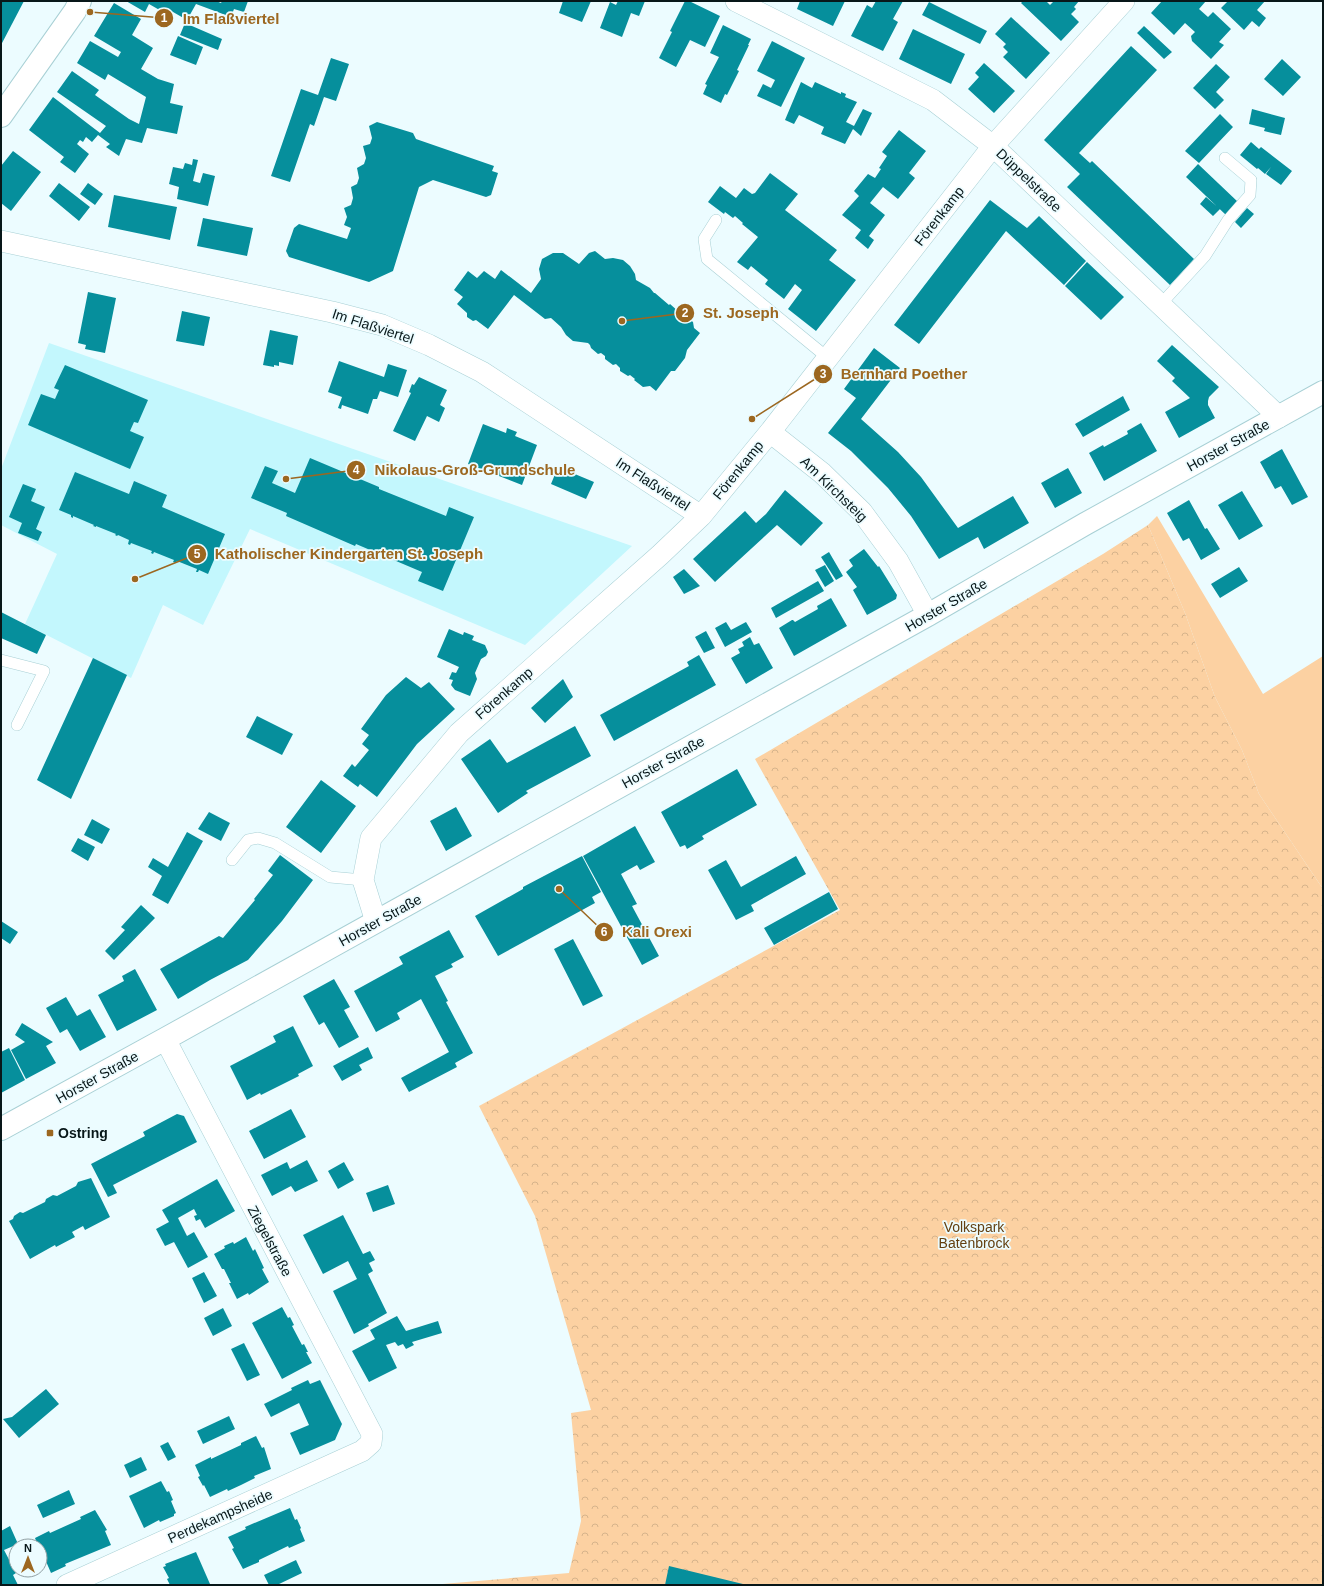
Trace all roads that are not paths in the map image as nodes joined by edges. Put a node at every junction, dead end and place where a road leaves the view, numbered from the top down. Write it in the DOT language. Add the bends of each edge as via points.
graph roads {
  1 [pos="80,1"];
  2 [pos="736,1"];
  3 [pos="1124,1"];
  4 [pos="1,116"];
  5 [pos="993,146"];
  6 [pos="1225,158"];
  7 [pos="716,220"];
  8 [pos="1,240"];
  9 [pos="1160,305"];
  10 [pos="828,358"];
  11 [pos="1323,392"];
  12 [pos="1279,417"];
  13 [pos="772,429"];
  14 [pos="701,516"];
  15 [pos="928,615"];
  16 [pos="1,660"];
  17 [pos="17,724"];
  18 [pos="232,860"];
  19 [pos="363,880"];
  20 [pos="376,922"];
  21 [pos="165,1039"];
  22 [pos="1,1129"];
  23 [pos="371,1443"];
  24 [pos="67,1585"];
  1 -- 4 [label="main road"];
  2 -- 5 [label="street, Düppelstraße" via="933,100"];
  3 -- 5 [label="street, Förenkamp"];
  5 -- 9 [label="street, Düppelstraße"];
  5 -- 10 [label="street, Förenkamp"];
  6 -- 9 [label="lane" via="1251,180 1250,195 1228,220 1205,256"];
  7 -- 10 [label="lane" via="704,239 707,258"];
  8 -- 14 [label="street, Im Flaßviertel" via="382,325 482,372"];
  9 -- 12 [label="street, Düppelstraße"];
  10 -- 13 [label="street, Förenkamp"];
  11 -- 12 [label="main road, Horster Straße"];
  12 -- 15 [label="main road, Horster Straße" via="1085,524"];
  13 -- 14 [label="street, Förenkamp"];
  13 -- 15 [label="street, Am Kirchsteig" via="862,512 898,561"];
  14 -- 19 [label="street, Förenkamp" via="459,733 371,838"];
  15 -- 20 [label="main road, Horster Straße"];
  16 -- 17 [label="lane" via="44,671"];
  18 -- 19 [label="lane" via="248,840 258,838 275,842 330,877"];
  19 -- 20 [label="street, Förenkamp"];
  20 -- 21 [label="main road, Horster Straße"];
  21 -- 22 [label="main road, Horster Straße"];
  21 -- 23 [label="street, Ziegelstraße" via="369,1428 372,1434"];
  23 -- 24 [label="street, Perdekampsheide" via="342,1460"];
}
